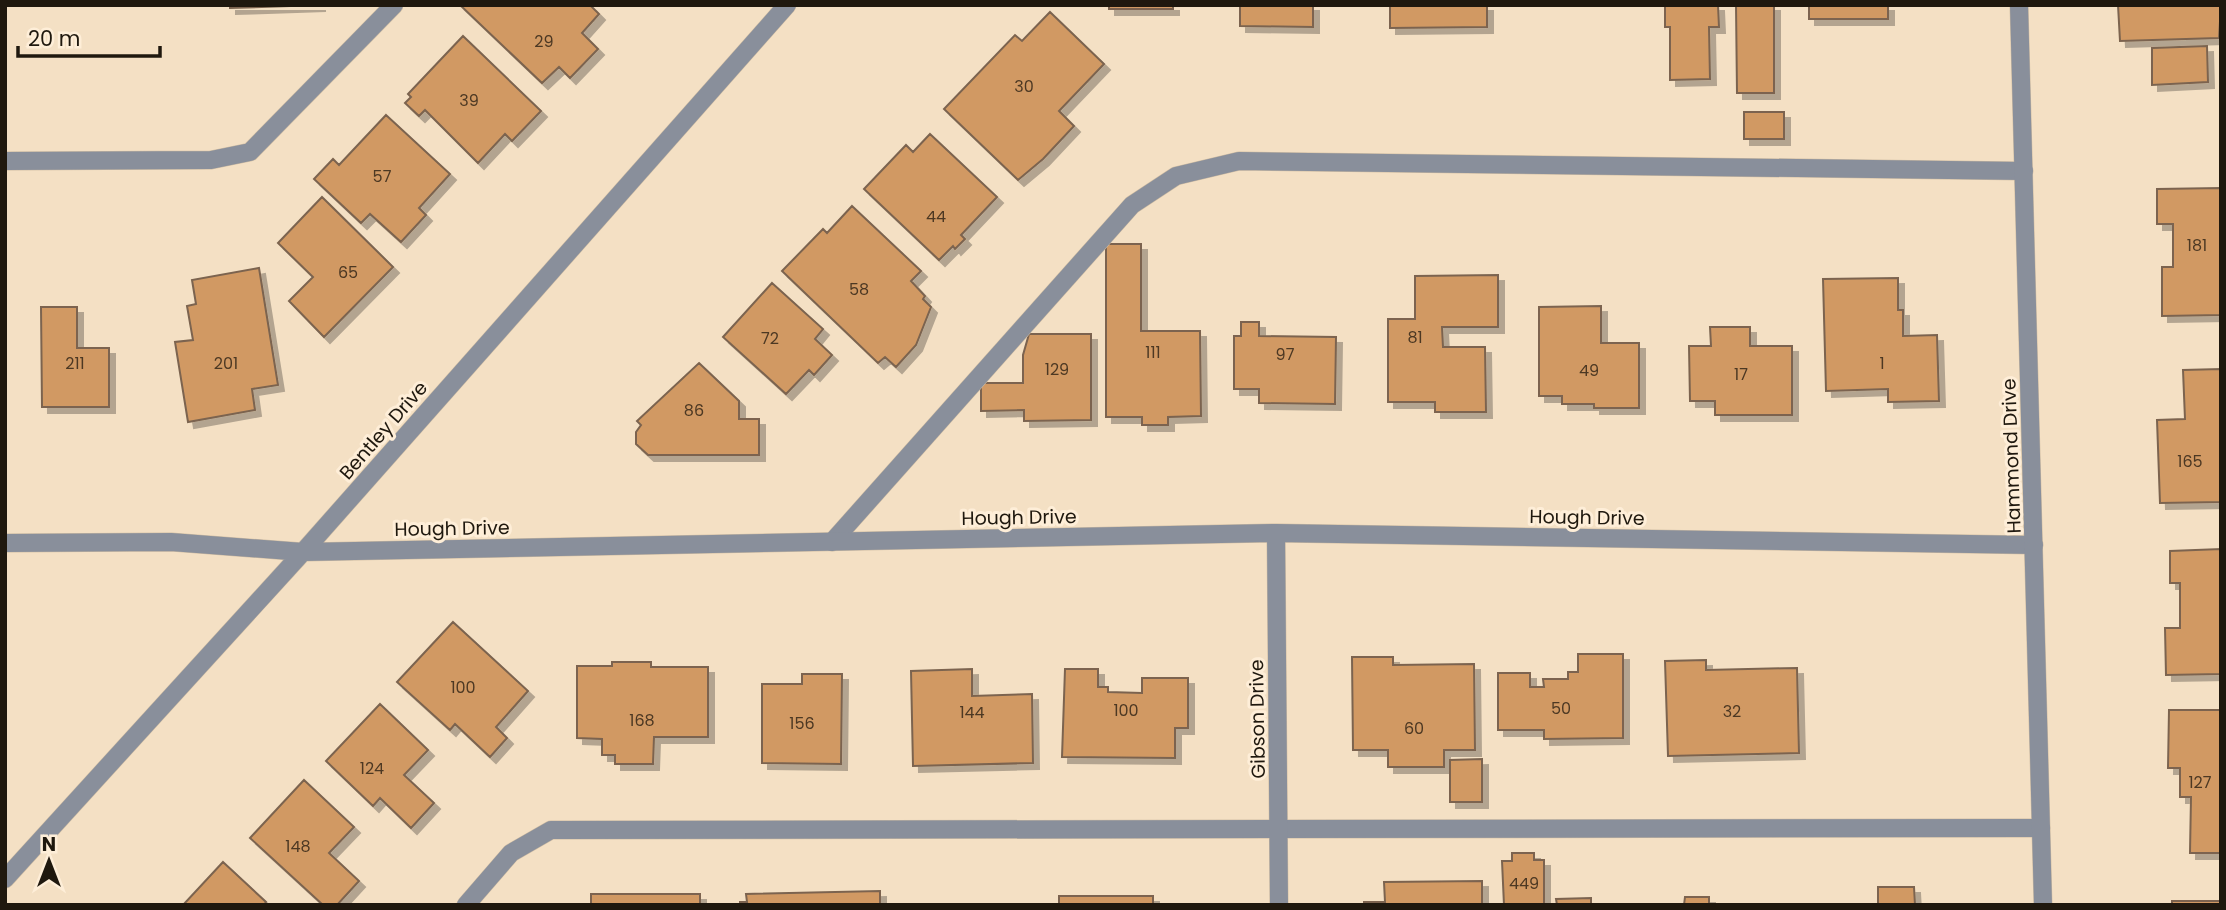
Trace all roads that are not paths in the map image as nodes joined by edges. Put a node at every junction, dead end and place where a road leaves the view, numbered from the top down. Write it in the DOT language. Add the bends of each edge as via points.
graph roads {
  1 [pos="394,5"];
  2 [pos="786,5"];
  3 [pos="2019,5"];
  4 [pos="5,161"];
  5 [pos="2024,170"];
  6 [pos="1276,533"];
  7 [pos="832,542"];
  8 [pos="5,543"];
  9 [pos="2034,545"];
  10 [pos="303,552"];
  11 [pos="2041,828"];
  12 [pos="1279,830"];
  13 [pos="5,879"];
  14 [pos="466,905"];
  15 [pos="1279,905"];
  16 [pos="2043,905"];
  1 -- 4 [label="street" via="250,152 211,160"];
  2 -- 10 [label="street, Bentley Drive"];
  3 -- 5 [label="street, Hammond Drive"];
  5 -- 7 [label="street" via="1239,161 1176,176 1132,205"];
  5 -- 9 [label="street, Hammond Drive"];
  6 -- 7 [label="street, Hough Drive"];
  6 -- 9 [label="street, Hough Drive"];
  6 -- 12 [label="street, Gibson Drive"];
  7 -- 10 [label="street, Hough Drive"];
  8 -- 10 [label="street, Hough Drive" via="171,542"];
  9 -- 11 [label="street, Hammond Drive"];
  10 -- 13 [label="street, Bentley Drive"];
  11 -- 12 [label="street"];
  11 -- 16 [label="street, Hammond Drive"];
  12 -- 14 [label="street" via="551,830 511,853"];
  12 -- 15 [label="street, Gibson Drive"];
}
